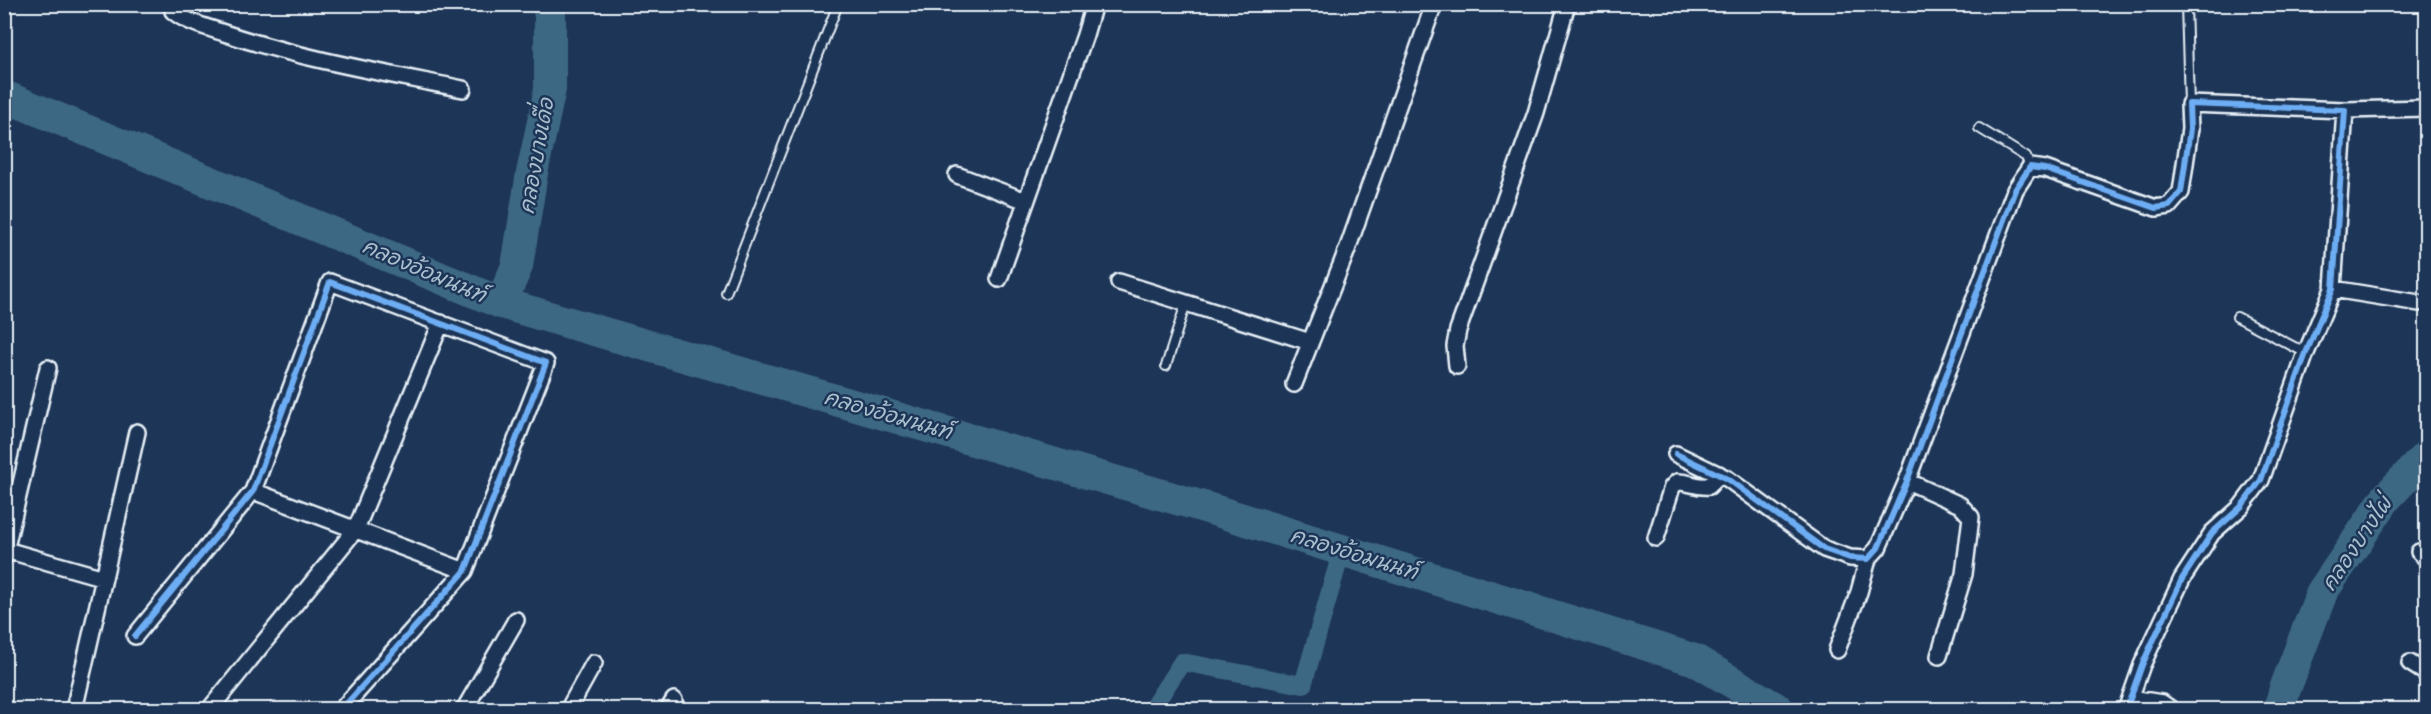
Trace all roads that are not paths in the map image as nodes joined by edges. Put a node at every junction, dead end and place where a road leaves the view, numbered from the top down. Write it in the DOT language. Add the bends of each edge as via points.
graph roads {
  1 [pos="173,4"];
  2 [pos="838,4"];
  3 [pos="1094,4"];
  4 [pos="1434,4"];
  5 [pos="1567,4"];
  6 [pos="2186,4"];
  7 [pos="463,89"];
  8 [pos="2189,104"];
  9 [pos="2427,108"];
  10 [pos="2345,110"];
  11 [pos="1979,128"];
  12 [pos="2030,167"];
  13 [pos="957,175"];
  14 [pos="1026,201"];
  15 [pos="999,279"];
  16 [pos="1119,282"];
  17 [pos="2333,289"];
  18 [pos="726,293"];
  19 [pos="1186,303"];
  20 [pos="2419,303"];
  21 [pos="2237,317"];
  22 [pos="441,323"];
  23 [pos="1310,342"];
  24 [pos="2306,353"];
  25 [pos="1166,366"];
  26 [pos="1457,366"];
  27 [pos="48,368"];
  28 [pos="1294,384"];
  29 [pos="137,432"];
  30 [pos="1677,454"];
  31 [pos="1719,474"];
  32 [pos="1907,481"];
  33 [pos="253,491"];
  34 [pos="356,529"];
  35 [pos="1656,538"];
  36 [pos="5,553"];
  37 [pos="1868,559"];
  38 [pos="465,571"];
  39 [pos="104,578"];
  40 [pos="516,620"];
  41 [pos="135,636"];
  42 [pos="1837,650"];
  43 [pos="1939,656"];
  44 [pos="594,663"];
  45 [pos="2410,663"];
  46 [pos="2427,673"];
  47 [pos="2128,704"];
  48 [pos="74,710"];
  49 [pos="209,710"];
  50 [pos="341,710"];
  51 [pos="464,710"];
  52 [pos="568,710"];
  53 [pos="2172,710"];
  1 -- 7 [label="street" via="173,11 181,18 301,56"];
  2 -- 18 [label="lane"];
  3 -- 14 [label="street"];
  4 -- 23 [label="street" via="1347,250"];
  5 -- 26 [label="street" via="1536,113 1458,330"];
  6 -- 8 [label="lane"];
  8 -- 10 [label="street"];
  8 -- 12 [label="street" via="2190,129 2181,192 2169,206 2156,208"];
  9 -- 10 [label="street"];
  10 -- 17 [label="street"];
  11 -- 12 [label="lane" via="2026,157"];
  12 -- 32 [label="street" via="2015,190"];
  13 -- 14 [label="street"];
  14 -- 15 [label="street"];
  16 -- 19 [label="street"];
  17 -- 20 [label="street"];
  17 -- 24 [label="street"];
  19 -- 23 [label="street"];
  19 -- 25 [label="lane"];
  21 -- 24 [label="lane"];
  22 -- 33 [label="street" via="330,282"];
  22 -- 34 [label="street"];
  22 -- 38 [label="street" via="546,363"];
  23 -- 28 [label="street"];
  24 -- 47 [label="street" via="2261,480 2241,507 2212,533 2182,579"];
  27 -- 36 [label="street"];
  29 -- 39 [label="street"];
  30 -- 31 [label="street"];
  31 -- 35 [label="street" via="1709,486 1699,487 1688,481 1672,487"];
  31 -- 37 [label="street" via="1824,549 1850,558"];
  32 -- 37 [label="street" via="1878,548"];
  32 -- 43 [label="street" via="1960,505 1971,517 1964,574"];
  33 -- 34 [label="street"];
  33 -- 41 [label="street"];
  34 -- 38 [label="street"];
  34 -- 49 [label="street"];
  36 -- 39 [label="street"];
  37 -- 42 [label="street"];
  38 -- 50 [label="street"];
  39 -- 48 [label="street"];
  40 -- 51 [label="street"];
  44 -- 52 [label="street"];
  45 -- 46 [label="street"];
  47 -- 53 [label="street" via="2162,704"];
}
